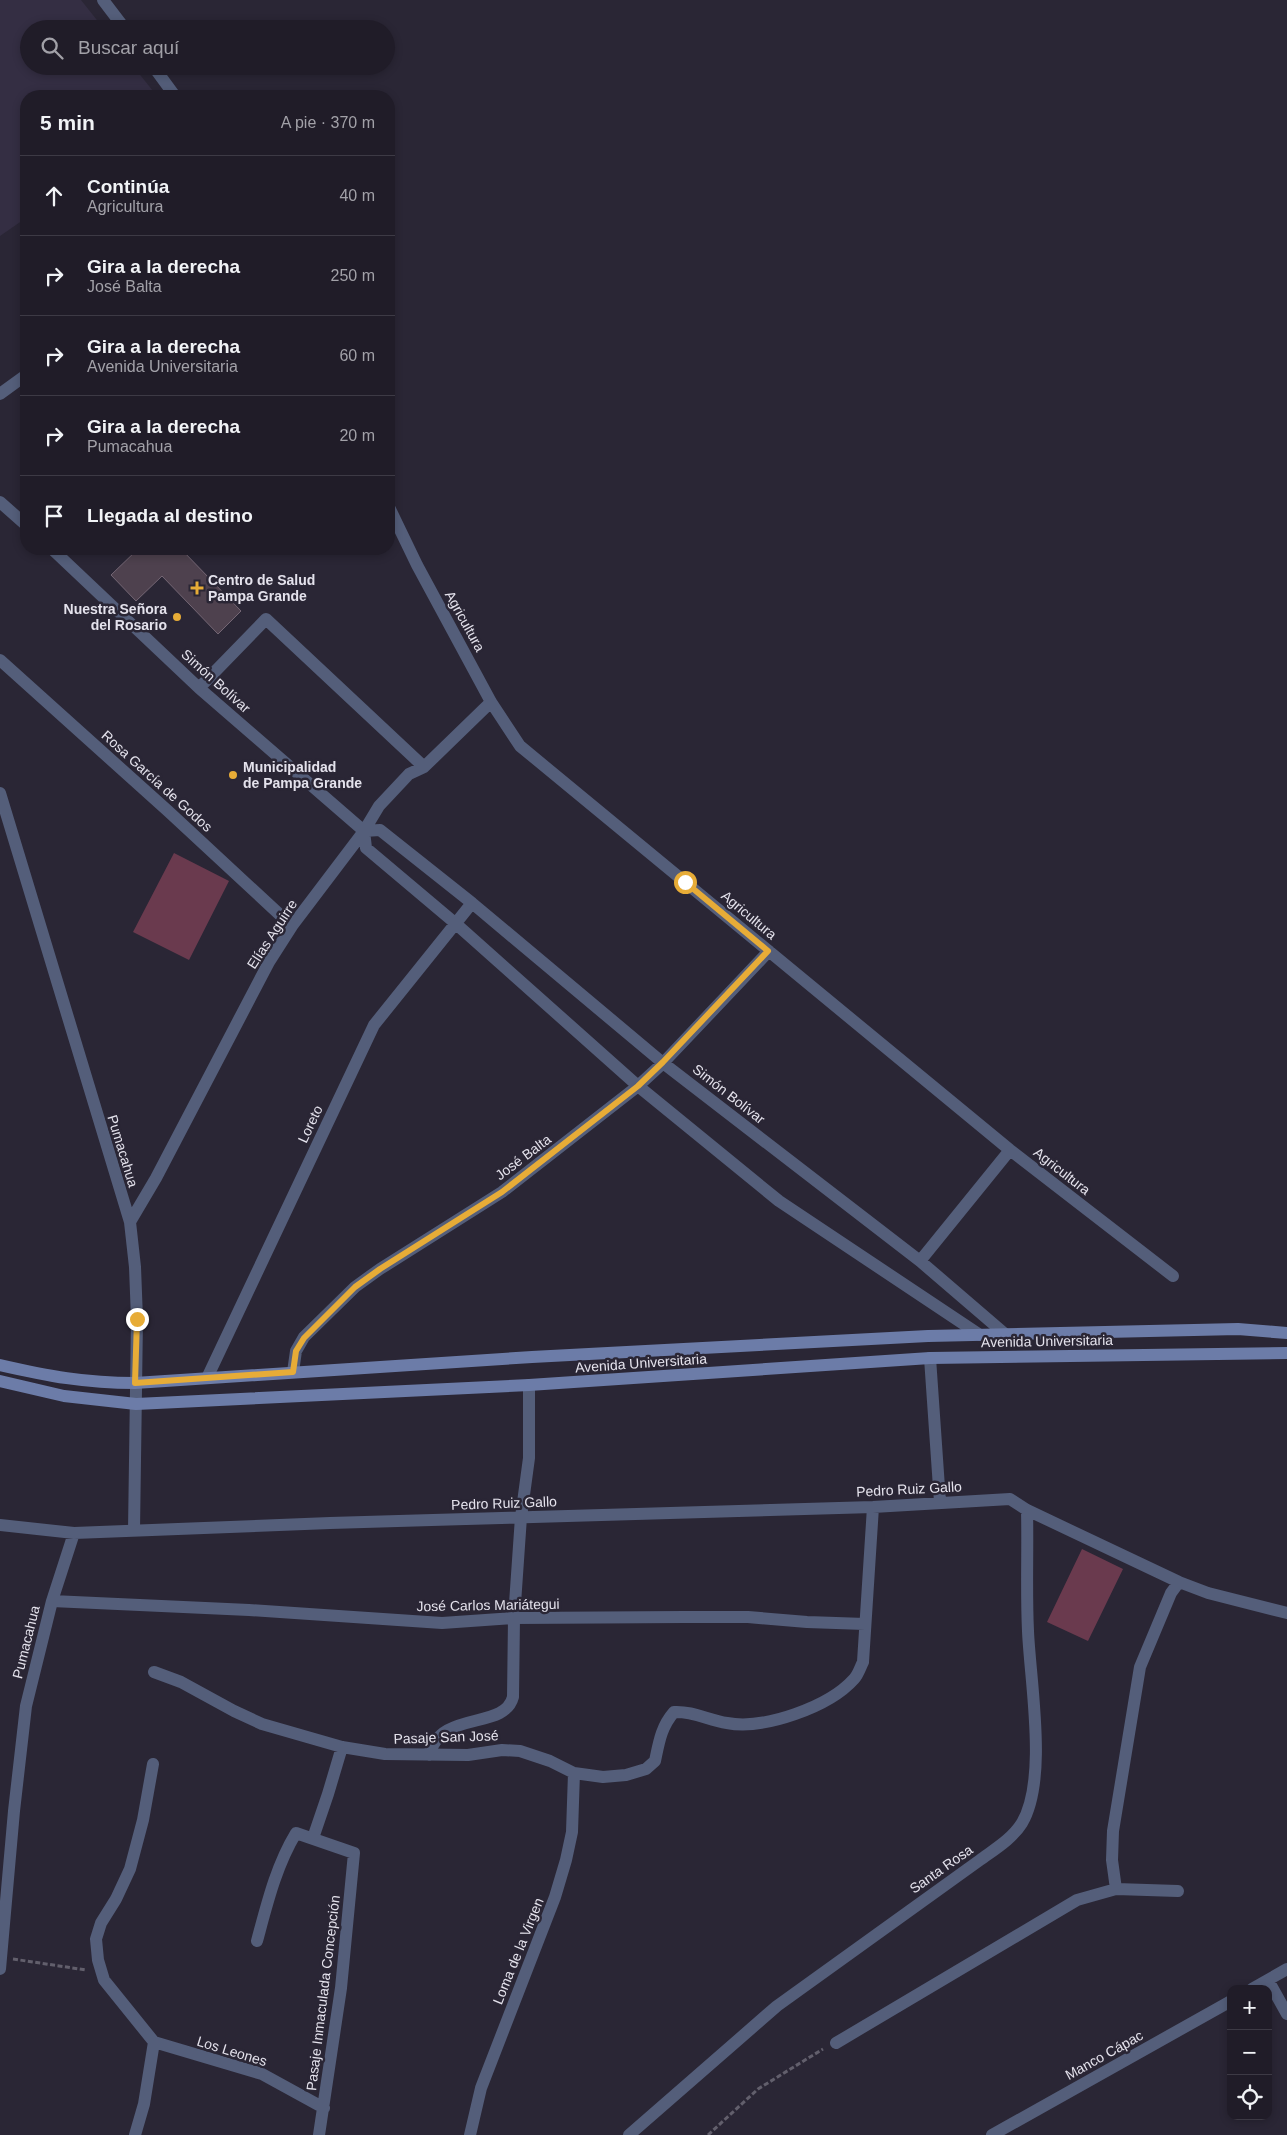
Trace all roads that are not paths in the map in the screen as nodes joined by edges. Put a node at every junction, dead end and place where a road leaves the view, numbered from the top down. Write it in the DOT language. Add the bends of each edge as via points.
graph roads {
  1 [pos="103,0"];
  2 [pos="117,20"];
  3 [pos="160,75"];
  4 [pos="171,90"];
  5 [pos="20,379"];
  6 [pos="0,394"];
  7 [pos="0,495"];
  8 [pos="0,502"];
  9 [pos="11,511"];
  10 [pos="20,519"];
  11 [pos="395,519"];
  12 [pos="58,555"];
  13 [pos="0,660"];
  14 [pos="199,688"];
  15 [pos="491,702"];
  16 [pos="424,767"];
  17 [pos="0,793"];
  18 [pos="364,831"];
  19 [pos="472,903"];
  20 [pos="455,923"];
  21 [pos="292,926"];
  22 [pos="768,951"];
  23 [pos="663,1062"];
  24 [pos="638,1086"];
  25 [pos="1010,1150"];
  26 [pos="130,1222"];
  27 [pos="920,1261"];
  28 [pos="1173,1276"];
  29 [pos="1287,1333"];
  30 [pos="1005,1334"];
  31 [pos="980,1335"];
  32 [pos="1287,1353"];
  33 [pos="930,1358"];
  34 [pos="0,1365"];
  35 [pos="293,1372"];
  36 [pos="207,1378"];
  37 [pos="0,1381"];
  38 [pos="135,1383"];
  39 [pos="529,1385"];
  40 [pos="136,1404"];
  41 [pos="940,1502"];
  42 [pos="874,1507"];
  43 [pos="1028,1510"];
  44 [pos="521,1518"];
  45 [pos="0,1525"];
  46 [pos="134,1531"];
  47 [pos="74,1533"];
  48 [pos="1179,1582"];
  49 [pos="52,1601"];
  50 [pos="1287,1613"];
  51 [pos="514,1618"];
  52 [pos="865,1624"];
  53 [pos="154,1672"];
  54 [pos="342,1747"];
  55 [pos="429,1755"];
  56 [pos="153,1764"];
  57 [pos="574,1773"];
  58 [pos="313,1838"];
  59 [pos="1116,1889"];
  60 [pos="1178,1891"];
  61 [pos="3,1912"];
  62 [pos="257,1941"];
  63 [pos="1,1963"];
  64 [pos="1287,1969"];
  65 [pos="1268,1980"];
  66 [pos="1259,1985"];
  67 [pos="1227,2003"];
  68 [pos="1287,2014"];
  69 [pos="154,2042"];
  70 [pos="836,2043"];
  71 [pos="324,2108"];
  72 [pos="135,2135"];
  73 [pos="319,2135"];
  74 [pos="470,2135"];
  75 [pos="629,2135"];
  76 [pos="992,2135"];
  1 -- 2 [label="street"];
  3 -- 4 [label="street"];
  5 -- 6 [label="street"];
  7 -- 9 [label="street"];
  8 -- 9 [label="street"];
  9 -- 10 [label="street"];
  11 -- 15 [label="street, Agricultura"];
  12 -- 14 [label="street, Simón Bolívar"];
  13 -- 21 [label="street, Rosa García de Godos"];
  14 -- 16 [label="street" via="266,619"];
  14 -- 18 [label="street, Simón Bolívar"];
  15 -- 16 [label="street, Elías Aguirre"];
  15 -- 22 [label="street, Agricultura" via="520,746"];
  16 -- 18 [label="street, Elías Aguirre" via="410,774 379,806"];
  17 -- 26 [label="street, Pumacahua"];
  18 -- 19 [label="street, Simón Bolívar" via="380,830"];
  18 -- 20 [label="street, Simón Bolívar" via="366,848"];
  18 -- 21 [label="street, Elías Aguirre"];
  19 -- 20 [label="street, Loreto"];
  19 -- 23 [label="street, Simón Bolívar"];
  20 -- 24 [label="street, Simón Bolívar"];
  20 -- 36 [label="street, Loreto" via="374,1024"];
  21 -- 26 [label="street, Elías Aguirre" via="269,962"];
  22 -- 23 [label="street, José Balta"];
  22 -- 25 [label="street, Agricultura"];
  23 -- 24 [label="street, José Balta"];
  23 -- 27 [label="street, Simón Bolívar"];
  24 -- 31 [label="street, Simón Bolívar" via="779,1201"];
  24 -- 35 [label="street, José Balta" via="502,1192 355,1287 304,1338 296,1351"];
  25 -- 27 [label="street"];
  25 -- 28 [label="street, Agricultura"];
  26 -- 38 [label="street, Pumacahua" via="137,1319"];
  27 -- 30 [label="street, Simón Bolívar"];
  29 -- 30 [label="main road, Avenida Universitaria" via="1238,1329"];
  30 -- 31 [label="main road, Avenida Universitaria"];
  31 -- 35 [label="main road, Avenida Universitaria"];
  32 -- 33 [label="main road, Avenida Universitaria"];
  33 -- 39 [label="main road, Avenida Universitaria"];
  33 -- 41 [label="street"];
  34 -- 38 [label="main road, Avenida Universitaria" via="70,1380"];
  35 -- 36 [label="main road, Avenida Universitaria"];
  36 -- 38 [label="main road, Avenida Universitaria"];
  37 -- 40 [label="main road, Avenida Universitaria" via="64,1396"];
  38 -- 40 [label="street, Pumacahua"];
  39 -- 40 [label="main road, Avenida Universitaria"];
  39 -- 44 [label="street" via="529,1458"];
  40 -- 46 [label="street, Pumacahua"];
  41 -- 42 [label="street, Pedro Ruiz Gallo"];
  41 -- 43 [label="street, Pedro Ruiz Gallo" via="1010,1499"];
  42 -- 44 [label="street, Pedro Ruiz Gallo"];
  42 -- 52 [label="street"];
  43 -- 48 [label="street"];
  43 -- 75 [label="street, Santa Rosa" via="1028,1631 1036,1740 1030,1804 1022,1822 1010,1838 777,2006"];
  44 -- 46 [label="street, Pedro Ruiz Gallo"];
  44 -- 51 [label="street"];
  45 -- 47 [label="street, Pedro Ruiz Gallo"];
  46 -- 47 [label="street, Pedro Ruiz Gallo"];
  47 -- 49 [label="street, Pumacahua"];
  48 -- 50 [label="street" via="1208,1593"];
  48 -- 59 [label="street" via="1171,1593 1140,1667 1113,1831"];
  49 -- 51 [label="street, José Carlos Mariátegui" via="250,1610 442,1624"];
  49 -- 61 [label="street, Pumacahua" via="26,1706"];
  51 -- 52 [label="street, José Carlos Mariátegui" via="748,1617"];
  51 -- 55 [label="street" via="514,1697 511,1705 505,1711 454,1726 432,1744"];
  52 -- 57 [label="street, Pasaje San José" via="863,1662 855,1678 822,1704 790,1716 752,1724 728,1724 686,1712 674,1712 660,1734 656,1761 646,1769 603,1777"];
  53 -- 54 [label="street, Pasaje San José" via="181,1682 262,1724"];
  54 -- 55 [label="street, Pasaje San José" via="384,1754"];
  54 -- 58 [label="street"];
  55 -- 57 [label="street, Pasaje San José" via="520,1751"];
  56 -- 69 [label="street" via="130,1869 96,1939 104,1980"];
  57 -- 74 [label="street, Loma de la Virgen" via="572,1832 566,1860 555,1897 481,2088"];
  58 -- 62 [label="street" via="296,1833 286,1849"];
  58 -- 71 [label="street, Pasaje Inmaculada Concepción" via="354,1853 341,1988"];
  59 -- 60 [label="street"];
  59 -- 70 [label="street" via="1077,1900"];
  61 -- 63 [label="street, Pumacahua"];
  64 -- 65 [label="street"];
  65 -- 66 [label="street"];
  65 -- 68 [label="street"];
  67 -- 76 [label="street, Manco Cápac"];
  69 -- 71 [label="street, Los Leones" via="262,2074"];
  69 -- 72 [label="street" via="144,2104"];
  71 -- 73 [label="street, Pasaje Inmaculada Concepción"];
}
